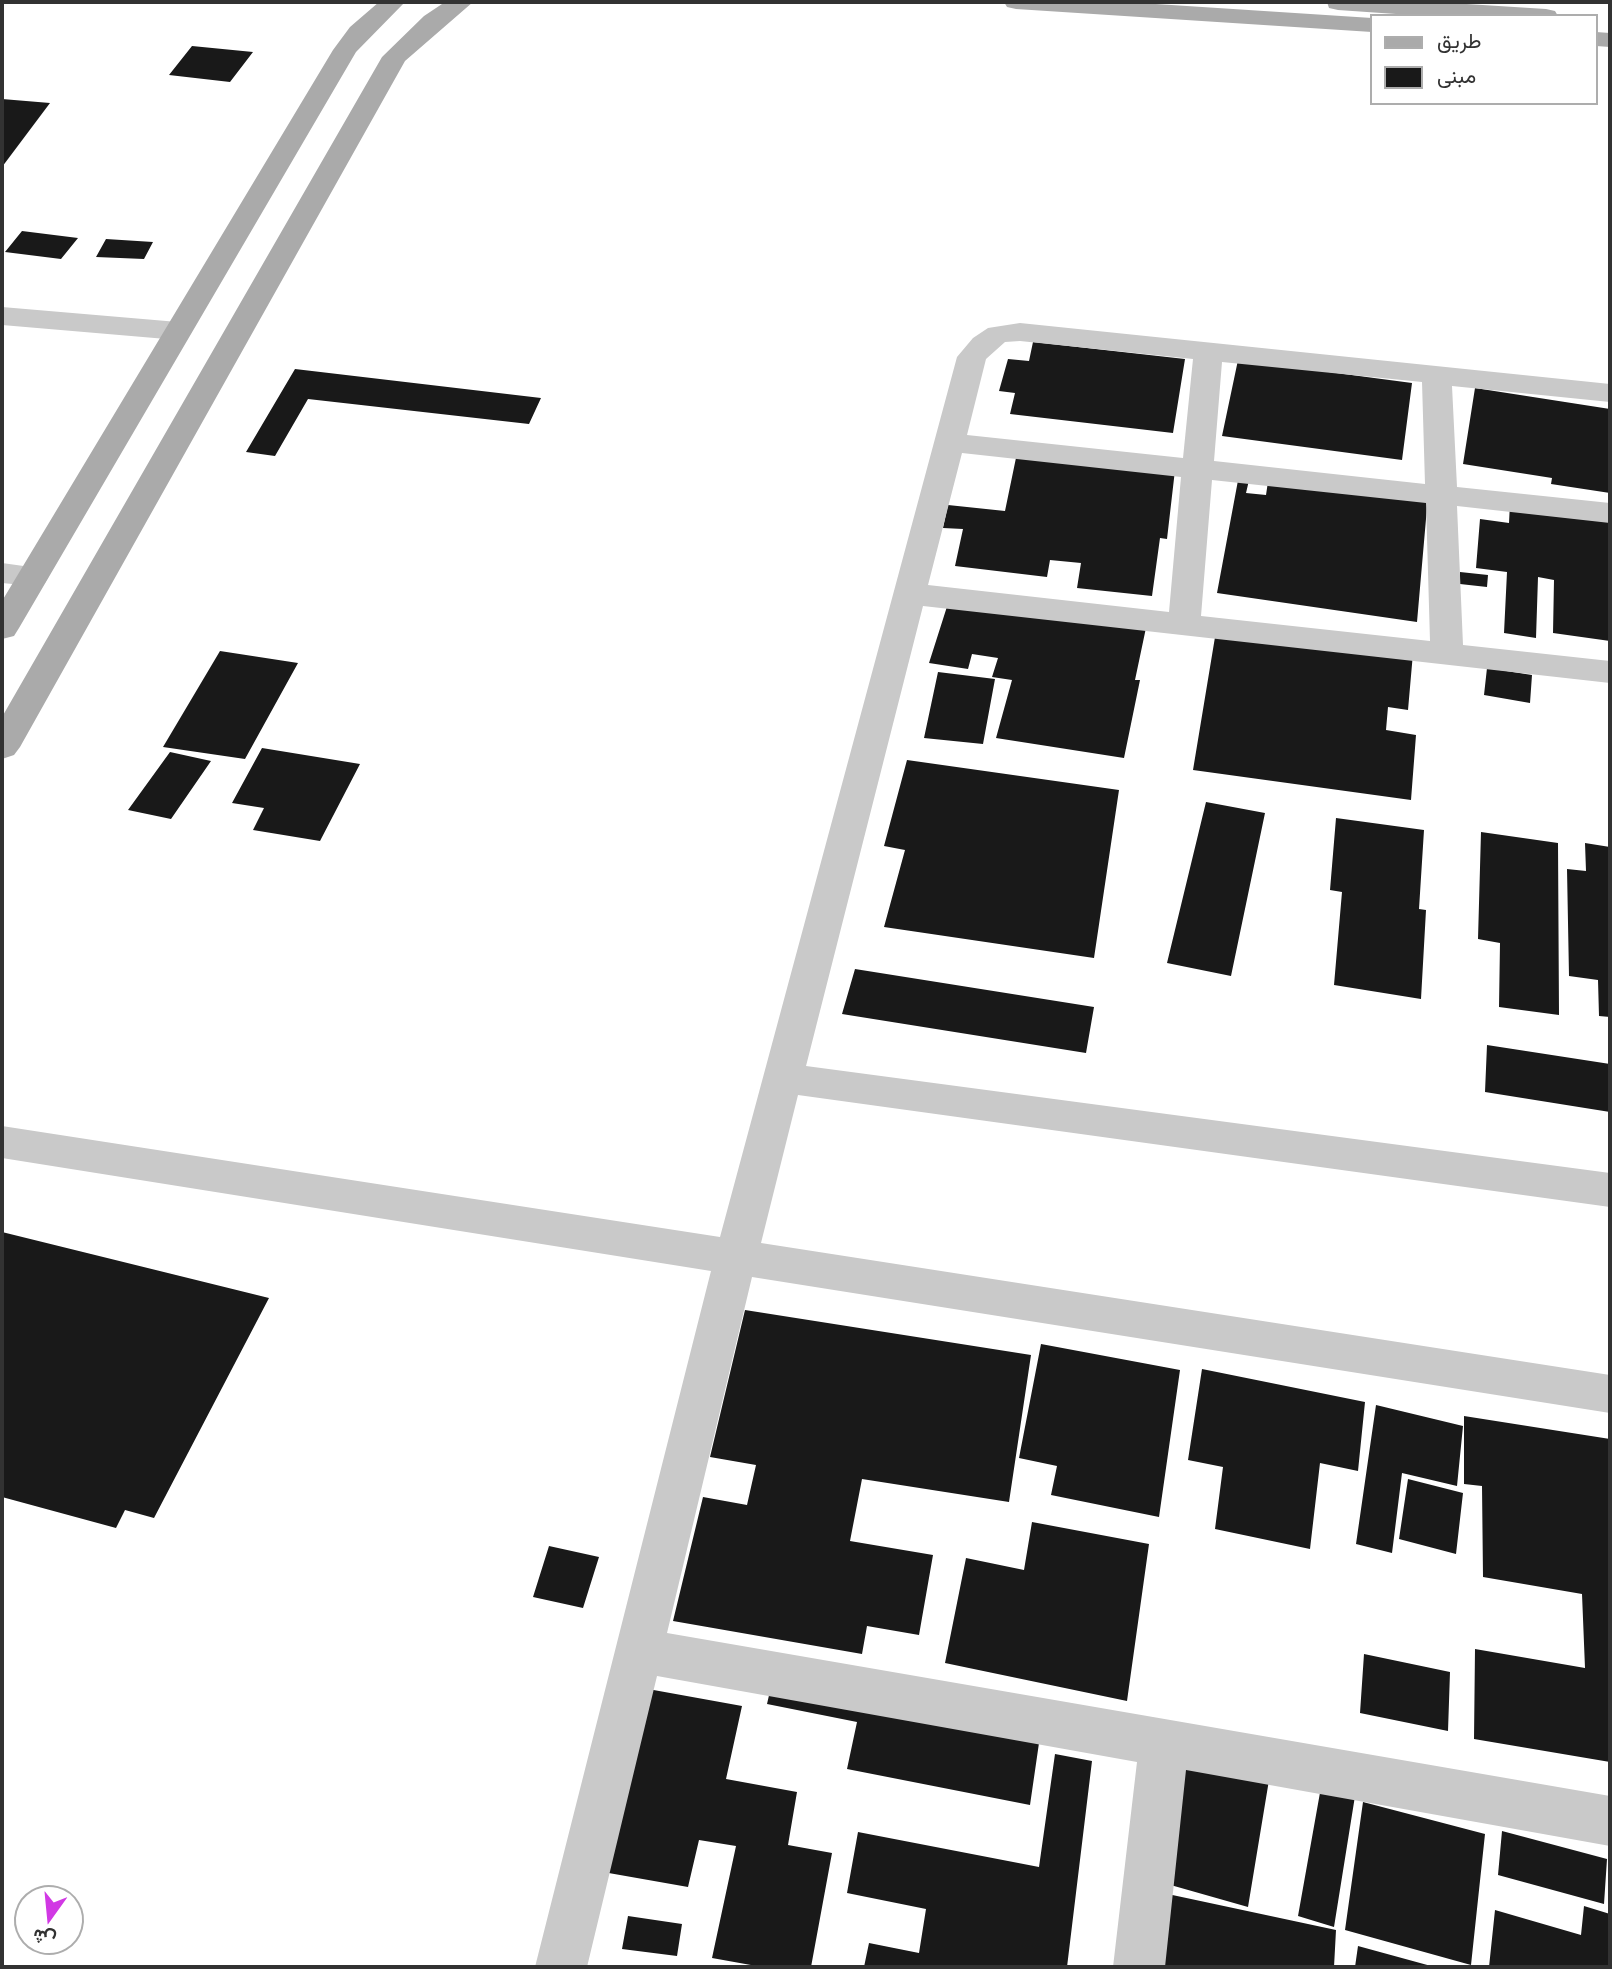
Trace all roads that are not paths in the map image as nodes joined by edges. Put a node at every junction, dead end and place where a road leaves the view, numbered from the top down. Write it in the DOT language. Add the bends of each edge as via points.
graph roads {
  1 [pos="393,2"];
  2 [pos="461,2"];
  3 [pos="1016,2"];
  4 [pos="1320,2"];
  5 [pos="1514,14"];
  6 [pos="1370,25"];
  7 [pos="2,316"];
  8 [pos="178,331"];
  9 [pos="1208,351"];
  10 [pos="1437,375"];
  11 [pos="1610,393"];
  12 [pos="952,443"];
  13 [pos="1196,468"];
  14 [pos="1441,495"];
  15 [pos="1610,513"];
  16 [pos="17,574"];
  17 [pos="912,594"];
  18 [pos="1184,624"];
  19 [pos="2,628"];
  20 [pos="1447,654"];
  21 [pos="1610,672"];
  22 [pos="2,747"];
  23 [pos="783,1078"];
  24 [pos="2,1142"];
  25 [pos="1610,1190"];
  26 [pos="736,1257"];
  27 [pos="1610,1394"];
  28 [pos="641,1651"];
  29 [pos="1164,1743"];
  30 [pos="1610,1821"];
  31 [pos="561,1967"];
  32 [pos="1139,1967"];
  1 -- 8 [label="main road" via="345,50"];
  2 -- 22 [label="main road" via="395,57"];
  3 -- 6 [label="main road"];
  4 -- 5 [label="main road"];
  7 -- 8 [label="street"];
  8 -- 16 [label="main road"];
  9 -- 10 [label="street"];
  9 -- 12 [label="street" via="1020,332 998,334 972,357"];
  9 -- 13 [label="street"];
  10 -- 11 [label="street"];
  10 -- 14 [label="street"];
  12 -- 13 [label="street"];
  12 -- 17 [label="street"];
  13 -- 14 [label="street"];
  13 -- 18 [label="street"];
  14 -- 15 [label="street"];
  14 -- 20 [label="street"];
  16 -- 19 [label="main road"];
  17 -- 18 [label="street"];
  17 -- 23 [label="street"];
  18 -- 20 [label="street"];
  20 -- 21 [label="street"];
  23 -- 25 [label="street"];
  23 -- 26 [label="street"];
  24 -- 26 [label="street"];
  26 -- 27 [label="street"];
  26 -- 28 [label="street"];
  28 -- 29 [label="street"];
  28 -- 31 [label="street"];
  29 -- 30 [label="street"];
  29 -- 32 [label="street"];
}
